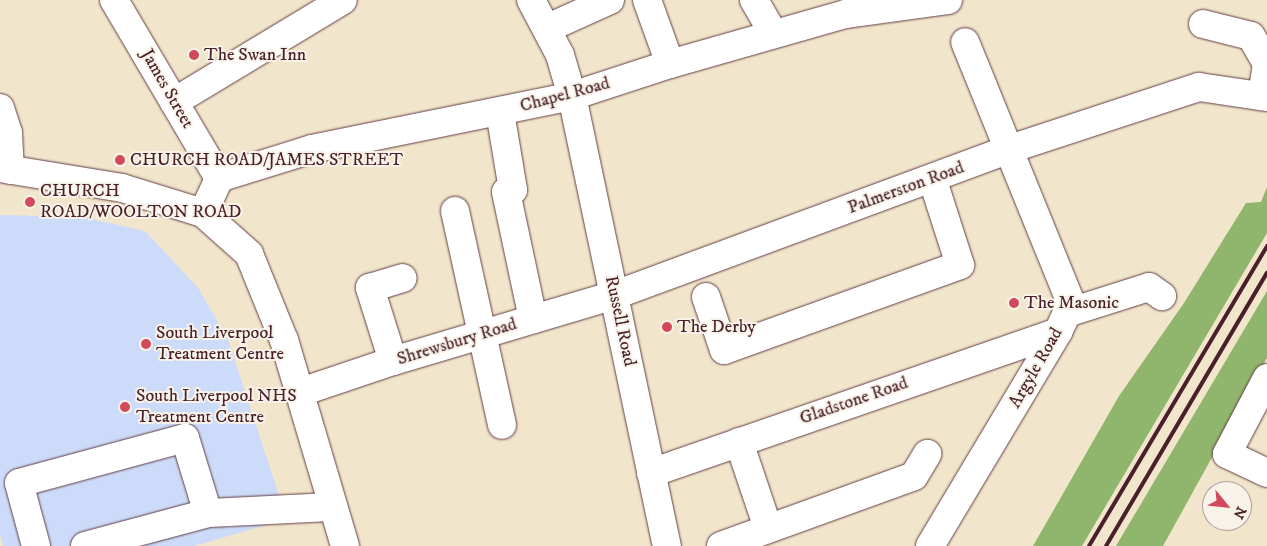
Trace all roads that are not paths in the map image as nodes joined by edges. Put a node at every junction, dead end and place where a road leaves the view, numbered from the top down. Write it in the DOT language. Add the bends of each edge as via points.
graph roads {
  1 [pos="114,0"];
  2 [pos="343,0"];
  3 [pos="531,0"];
  4 [pos="610,0"];
  5 [pos="647,0"];
  6 [pos="754,0"];
  7 [pos="948,0"];
  8 [pos="1202,24"];
  9 [pos="548,28"];
  10 [pos="774,34"];
  11 [pos="966,42"];
  12 [pos="670,64"];
  13 [pos="572,96"];
  14 [pos="1265,96"];
  15 [pos="174,102"];
  16 [pos="0,108"];
  17 [pos="500,112"];
  18 [pos="1010,149"];
  19 [pos="5,169"];
  20 [pos="219,178"];
  21 [pos="932,178"];
  22 [pos="455,212"];
  23 [pos="203,213"];
  24 [pos="403,278"];
  25 [pos="615,295"];
  26 [pos="1162,296"];
  27 [pos="706,297"];
  28 [pos="533,319"];
  29 [pos="1062,322"];
  30 [pos="480,334"];
  31 [pos="393,361"];
  32 [pos="1267,378"];
  33 [pos="301,392"];
  34 [pos="502,425"];
  35 [pos="738,442"];
  36 [pos="927,454"];
  37 [pos="651,473"];
  38 [pos="1267,473"];
  39 [pos="332,507"];
  40 [pos="208,513"];
  41 [pos="768,528"];
  42 [pos="36,546"];
  43 [pos="85,546"];
  44 [pos="345,546"];
  45 [pos="667,546"];
  46 [pos="721,546"];
  47 [pos="930,546"];
  1 -- 15 [label="street, James Street"];
  2 -- 15 [label="street"];
  3 -- 9 [label="street, Russell Road"];
  4 -- 9 [label="street"];
  5 -- 12 [label="street"];
  6 -- 10 [label="street"];
  7 -- 10 [label="street, Chapel Road" via="846,14"];
  8 -- 14 [label="street" via="1251,36 1267,64"];
  9 -- 13 [label="street, Russell Road"];
  10 -- 12 [label="street, Chapel Road"];
  11 -- 18 [label="street, Argyle Road"];
  12 -- 13 [label="street, Chapel Road"];
  13 -- 17 [label="street, Chapel Road"];
  13 -- 25 [label="street, Russell Road"];
  14 -- 18 [label="street, Palmerston Road" via="1199,87"];
  15 -- 20 [label="street, James Street"];
  16 -- 19 [label="street" via="8,133"];
  17 -- 20 [label="street, Chapel Road" via="312,149"];
  17 -- 28 [label="street" via="513,190 506,192"];
  18 -- 21 [label="street, Palmerston Road"];
  18 -- 29 [label="street, Argyle Road" via="1069,298"];
  19 -- 23 [label="street" via="122,188"];
  20 -- 23 [label="street"];
  21 -- 25 [label="street, Palmerston Road"];
  21 -- 27 [label="street" via="960,265 724,350"];
  22 -- 30 [label="street"];
  23 -- 33 [label="street" via="249,254"];
  24 -- 31 [label="street" via="370,288"];
  25 -- 28 [label="street, Shrewsbury Road"];
  25 -- 37 [label="street, Russell Road"];
  26 -- 29 [label="street, Gladstone Road" via="1149,288"];
  28 -- 30 [label="street, Shrewsbury Road"];
  29 -- 35 [label="street, Gladstone Road"];
  29 -- 47 [label="street, Argyle Road"];
  30 -- 31 [label="street, Shrewsbury Road"];
  30 -- 34 [label="street"];
  31 -- 33 [label="street, Shrewsbury Road"];
  32 -- 38 [label="street" via="1227,454"];
  33 -- 39 [label="street"];
  35 -- 37 [label="street, Gladstone Road"];
  35 -- 41 [label="street"];
  36 -- 41 [label="street" via="914,476"];
  37 -- 45 [label="street, Russell Road"];
  39 -- 40 [label="street"];
  39 -- 44 [label="street"];
  40 -- 42 [label="street" via="185,438 19,483"];
  40 -- 43 [label="street"];
  41 -- 46 [label="street"];
}
